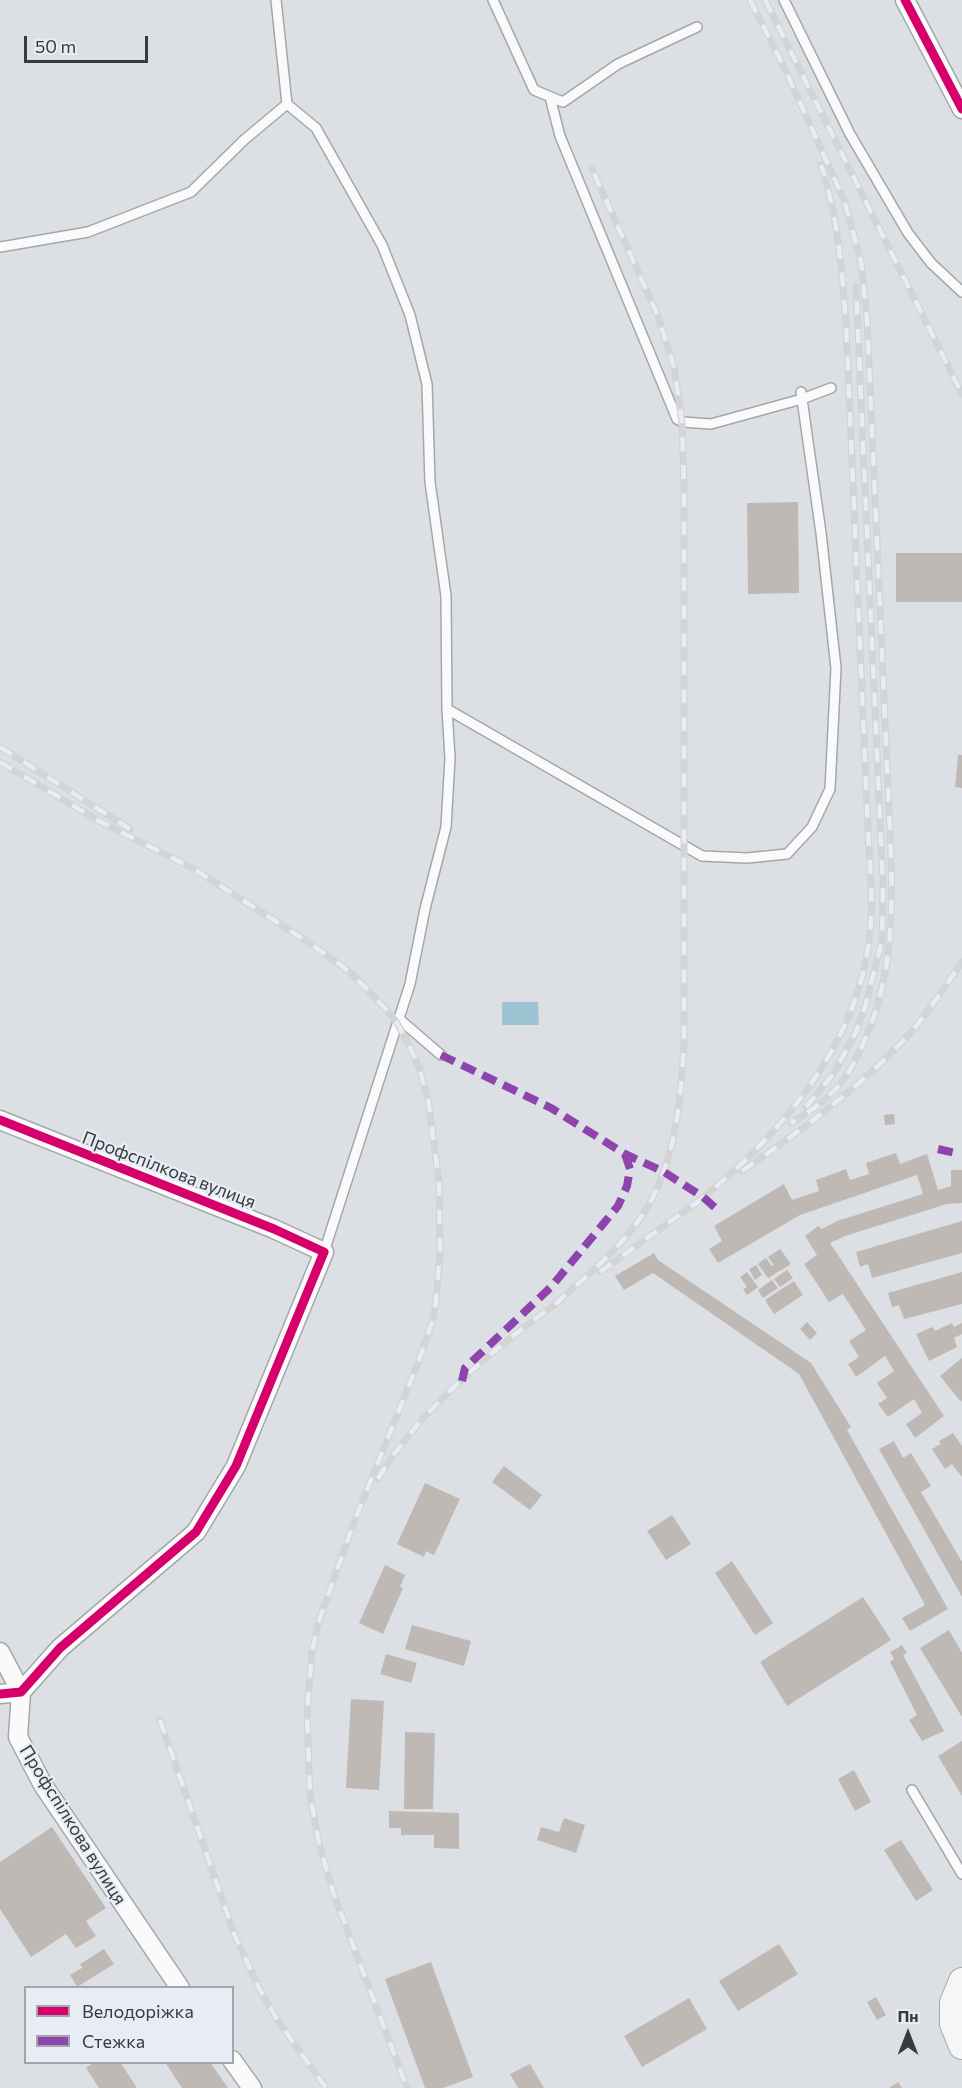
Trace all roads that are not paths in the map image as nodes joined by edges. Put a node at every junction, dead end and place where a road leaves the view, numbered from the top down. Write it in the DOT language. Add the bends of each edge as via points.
graph roads {
  1 [pos="276,0"];
  2 [pos="493,0"];
  3 [pos="784,0"];
  4 [pos="905,0"];
  5 [pos="697,27"];
  6 [pos="550,97"];
  7 [pos="287,104"];
  8 [pos="962,109"];
  9 [pos="0,247"];
  10 [pos="962,292"];
  11 [pos="831,388"];
  12 [pos="802,395"];
  13 [pos="447,709"];
  14 [pos="398,1018"];
  15 [pos="441,1054"];
  16 [pos="0,1120"];
  17 [pos="324,1252"];
  18 [pos="0,1652"];
  19 [pos="21,1692"];
  20 [pos="0,1694"];
  21 [pos="912,1790"];
  22 [pos="962,1874"];
  23 [pos="961,1983"];
  24 [pos="179,1986"];
  25 [pos="962,2046"];
  26 [pos="234,2063"];
  27 [pos="252,2088"];
  1 -- 7 [label="lane"];
  2 -- 6 [label="lane" via="534,90"];
  3 -- 10 [label="lane" via="850,134 908,234"];
  4 -- 8 [label="street"];
  5 -- 6 [label="lane" via="618,64 563,102"];
  6 -- 12 [label="lane" via="560,136 677,418 682,422 711,424"];
  7 -- 9 [label="lane" via="191,192 87,232"];
  7 -- 13 [label="lane" via="316,128 382,245 410,315 427,384 430,482 446,596"];
  11 -- 12 [label="lane"];
  12 -- 13 [label="lane" via="836,668 830,789 812,827 787,854 747,858 702,856"];
  13 -- 14 [label="lane" via="450,758 446,827 410,984"];
  14 -- 15 [label="lane"];
  14 -- 17 [label="lane"];
  16 -- 17 [label="street, Профспілкова вулиця"];
  17 -- 19 [label="street" via="236,1466 196,1532 60,1648"];
  18 -- 19 [label="street"];
  19 -- 20 [label="street"];
  19 -- 24 [label="street, Профспілкова вулиця" via="18,1737 43,1785"];
  21 -- 22 [label="lane"];
  23 -- 25 [label="street" via="953,2003 953,2024"];
  26 -- 27 [label="street"];
}
